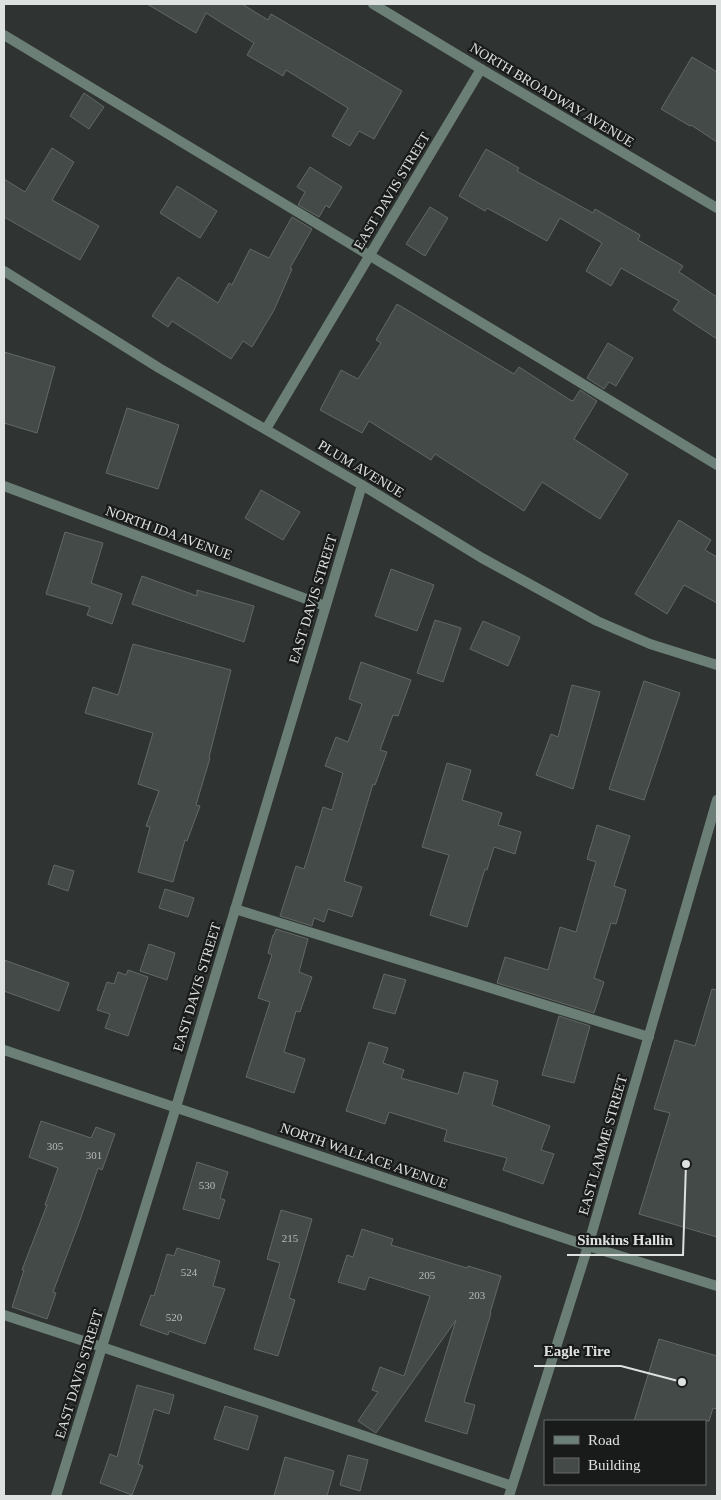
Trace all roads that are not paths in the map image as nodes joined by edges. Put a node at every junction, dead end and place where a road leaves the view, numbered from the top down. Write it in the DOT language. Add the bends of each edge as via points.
graph roads {
  1 [pos="373,4"];
  2 [pos="4,35"];
  3 [pos="481,69"];
  4 [pos="717,208"];
  5 [pos="370,255"];
  6 [pos="4,271"];
  7 [pos="266,429"];
  8 [pos="717,465"];
  9 [pos="362,484"];
  10 [pos="4,486"];
  11 [pos="325,606"];
  12 [pos="717,665"];
  13 [pos="717,800"];
  14 [pos="235,909"];
  15 [pos="648,1037"];
  16 [pos="4,1050"];
  17 [pos="176,1107"];
  18 [pos="588,1246"];
  19 [pos="717,1286"];
  20 [pos="4,1315"];
  21 [pos="102,1347"];
  22 [pos="511,1491"];
  23 [pos="56,1496"];
  1 -- 3 [label="street, NORTH BROADWAY AVENUE"];
  2 -- 5 [label="street"];
  3 -- 4 [label="street, NORTH BROADWAY AVENUE"];
  3 -- 5 [label="street, EAST DAVIS STREET"];
  5 -- 7 [label="street, EAST DAVIS STREET"];
  5 -- 8 [label="street"];
  6 -- 7 [label="street, PLUM AVENUE" via="160,368"];
  7 -- 9 [label="street, PLUM AVENUE"];
  9 -- 11 [label="street, EAST DAVIS STREET"];
  9 -- 12 [label="street, PLUM AVENUE" via="482,558 597,621 650,644"];
  10 -- 11 [label="street, NORTH IDA AVENUE"];
  11 -- 14 [label="street, EAST DAVIS STREET"];
  13 -- 15 [label="street, EAST LAMME STREET"];
  14 -- 15 [label="street"];
  14 -- 17 [label="street, EAST DAVIS STREET"];
  15 -- 18 [label="street, EAST LAMME STREET"];
  16 -- 17 [label="street, NORTH WALLACE AVENUE"];
  17 -- 18 [label="street, NORTH WALLACE AVENUE"];
  17 -- 21 [label="street, EAST DAVIS STREET"];
  18 -- 19 [label="street, NORTH WALLACE AVENUE"];
  18 -- 22 [label="street, EAST LAMME STREET"];
  20 -- 21 [label="street"];
  21 -- 22 [label="street"];
  21 -- 23 [label="street, EAST DAVIS STREET"];
}
